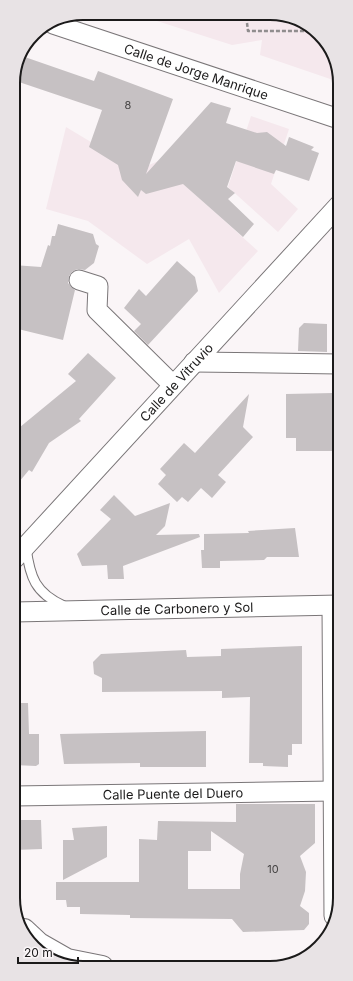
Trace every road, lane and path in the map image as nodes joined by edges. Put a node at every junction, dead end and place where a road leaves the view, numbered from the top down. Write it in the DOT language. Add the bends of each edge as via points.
graph roads {
  1 [pos="247,23"];
  2 [pos="57,25"];
  3 [pos="305,31"];
  4 [pos="333,117"];
  5 [pos="333,211"];
  6 [pos="79,280"];
  7 [pos="194,362"];
  8 [pos="333,364"];
  9 [pos="173,385"];
  10 [pos="20,552"];
  11 [pos="333,606"];
  12 [pos="71,609"];
  13 [pos="20,612"];
  14 [pos="333,745"];
  15 [pos="332,791"];
  16 [pos="20,796"];
  17 [pos="333,854"];
  18 [pos="40,944"];
  19 [pos="62,957"];
  1 -- 3 [label="path" via="248,31"];
  2 -- 4 [label="street, Calle de Jorge Manrique"];
  5 -- 7 [label="street, Calle de Vitruvio"];
  6 -- 9 [label="street" via="98,286 97,310"];
  7 -- 8 [label="street"];
  7 -- 9 [label="street, Calle de Vitruvio"];
  9 -- 10 [label="street, Calle de Vitruvio"];
  10 -- 12 [label="lane" via="33,581 52,601"];
  11 -- 12 [label="street, Calle de Carbonero y Sol"];
  12 -- 13 [label="street, Calle de Carbonero y Sol"];
  14 -- 15 [label="street"];
  15 -- 16 [label="street, Calle Puente del Duero"];
  15 -- 17 [label="street"];
  18 -- 19 [label="street"];
}
